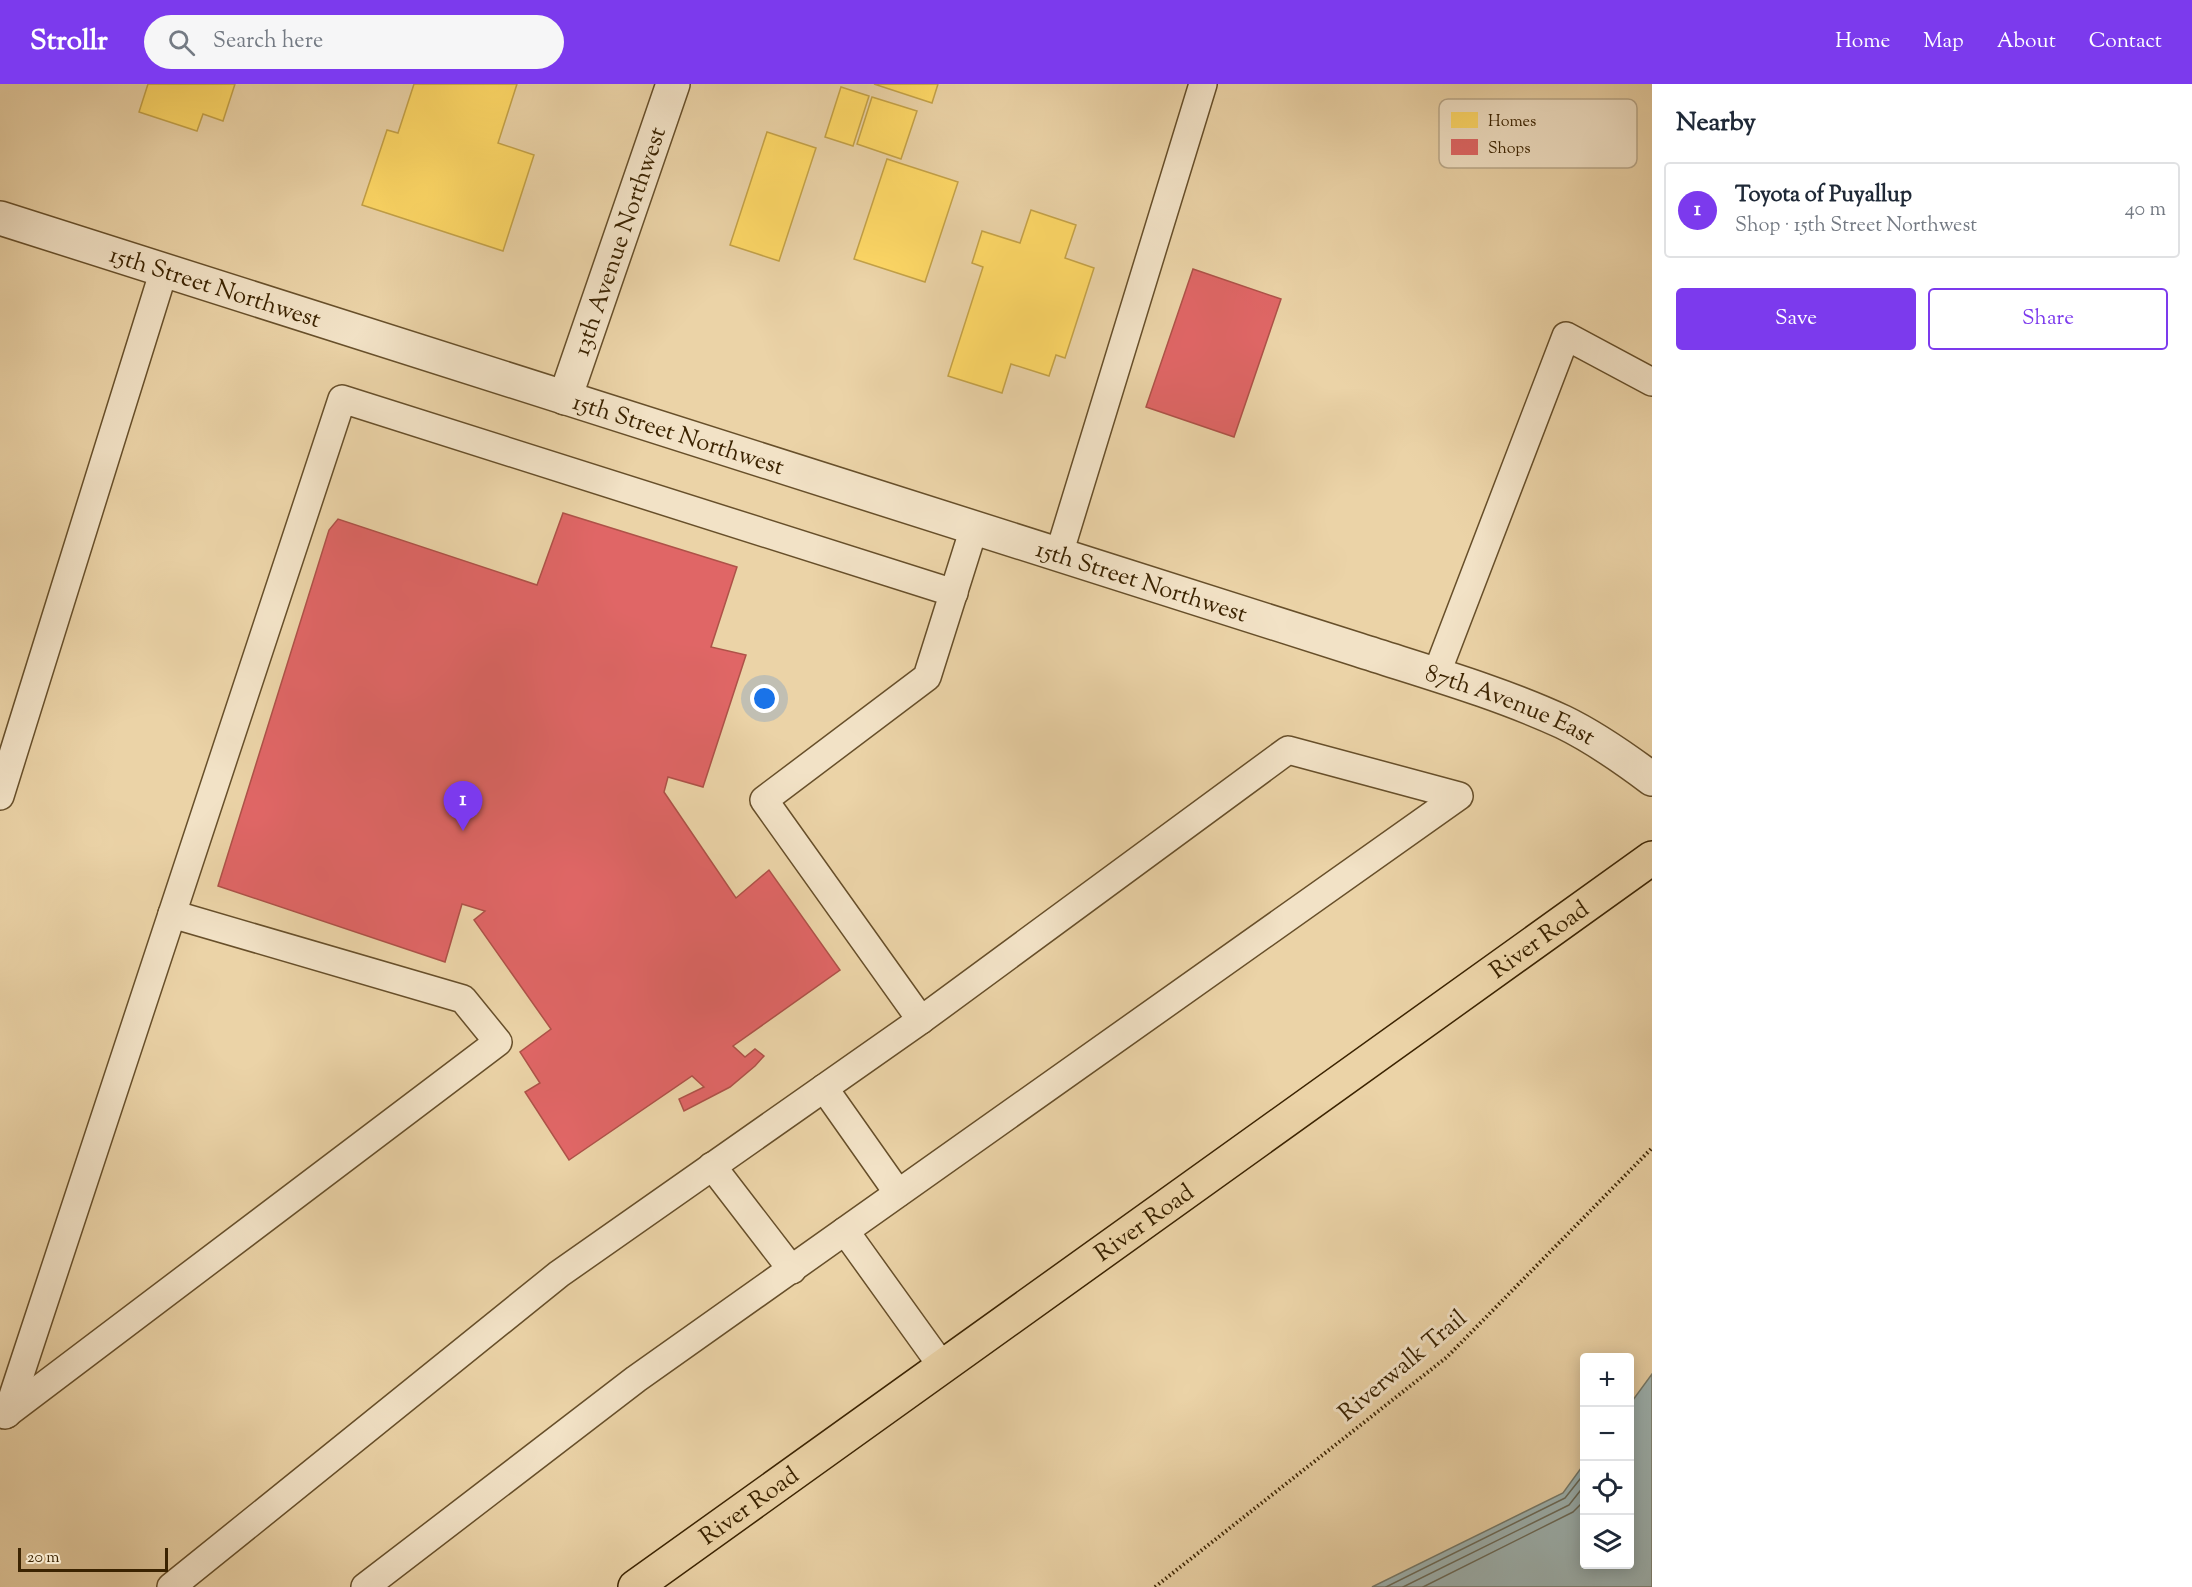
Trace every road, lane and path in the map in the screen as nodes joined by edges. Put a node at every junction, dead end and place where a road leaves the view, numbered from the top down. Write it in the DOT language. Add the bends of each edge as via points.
graph roads {
  1 [pos="673,84"];
  2 [pos="1203,84"];
  3 [pos="0,218"];
  4 [pos="164,270"];
  5 [pos="1652,381"];
  6 [pos="565,398"];
  7 [pos="974,528"];
  8 [pos="1059,554"];
  9 [pos="954,593"];
  10 [pos="1359,650"];
  11 [pos="1436,675"];
  12 [pos="1652,779"];
  13 [pos="0,796"];
  14 [pos="1652,858"];
  15 [pos="172,914"];
  16 [pos="921,1020"];
  17 [pos="824,1088"];
  18 [pos="1652,1148"];
  19 [pos="712,1166"];
  20 [pos="898,1192"];
  21 [pos="845,1231"];
  22 [pos="792,1270"];
  23 [pos="942,1366"];
  24 [pos="3,1417"];
  25 [pos="171,1587"];
  26 [pos="365,1587"];
  27 [pos="635,1587"];
  28 [pos="1155,1587"];
  1 -- 6 [label="street, 13th Avenue Northwest"];
  2 -- 8 [label="lane"];
  3 -- 4 [label="street, 15th Street Northwest"];
  4 -- 6 [label="street, 15th Street Northwest"];
  4 -- 13 [label="lane"];
  5 -- 11 [label="lane" via="1566,336"];
  6 -- 7 [label="street, 15th Street Northwest"];
  7 -- 8 [label="street, 15th Street Northwest"];
  7 -- 9 [label="lane"];
  8 -- 10 [label="street, 15th Street Northwest"];
  9 -- 15 [label="lane" via="342,399"];
  9 -- 16 [label="lane" via="927,677 765,800"];
  10 -- 11 [label="street, 87th Avenue East"];
  11 -- 12 [label="street, 87th Avenue East" via="1563,723 1615,752"];
  14 -- 23 [label="main road, River Road"];
  15 -- 24 [label="lane"];
  15 -- 24 [label="lane" via="463,999 498,1042"];
  16 -- 17 [label="lane"];
  16 -- 20 [label="lane" via="1288,750 1459,796"];
  17 -- 19 [label="lane"];
  17 -- 20 [label="lane"];
  18 -- 28 [label="path, Riverwalk Trail" via="1447,1357"];
  19 -- 22 [label="lane"];
  19 -- 25 [label="lane" via="559,1274"];
  20 -- 21 [label="lane"];
  21 -- 22 [label="lane"];
  21 -- 23 [label="lane"];
  22 -- 26 [label="lane" via="636,1379"];
  23 -- 27 [label="main road, River Road"];
}
